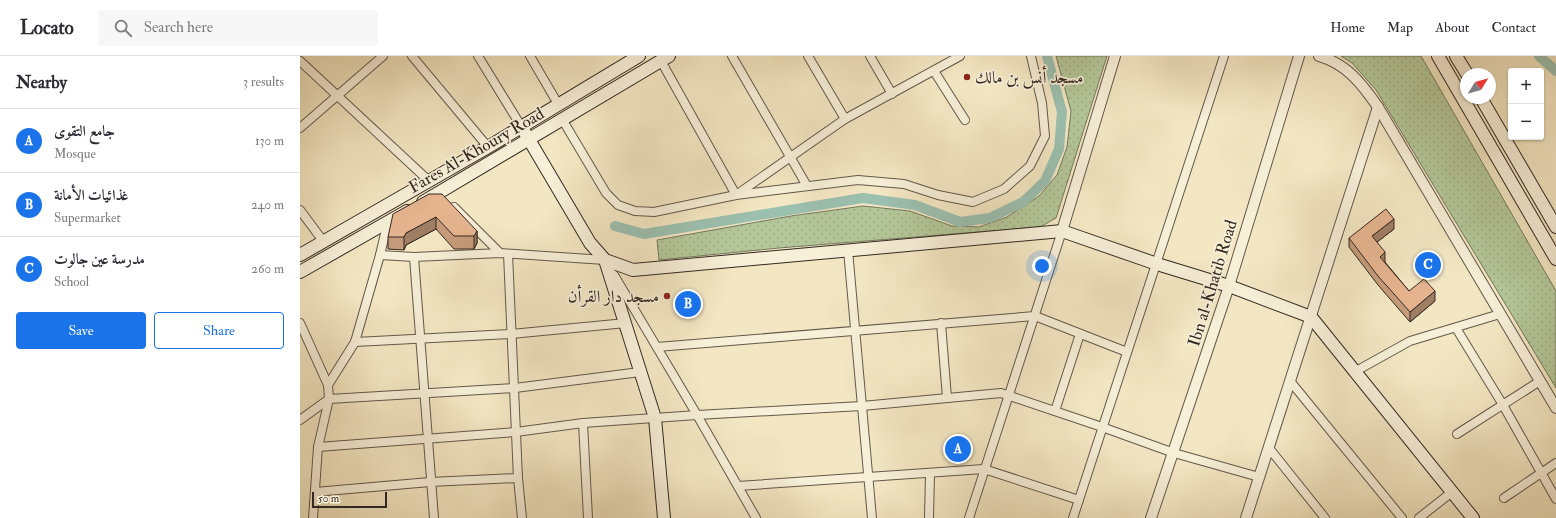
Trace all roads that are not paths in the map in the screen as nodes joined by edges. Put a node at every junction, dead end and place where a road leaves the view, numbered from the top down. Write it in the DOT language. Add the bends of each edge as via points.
graph roads {
  1 [pos="383,56"];
  2 [pos="412,56"];
  3 [pos="478,56"];
  4 [pos="530,56"];
  5 [pos="639,56"];
  6 [pos="732,56"];
  7 [pos="808,56"];
  8 [pos="870,56"];
  9 [pos="960,56"];
  10 [pos="1031,56"];
  11 [pos="1115,56"];
  12 [pos="1224,56"];
  13 [pos="1299,56"];
  14 [pos="1319,56"];
  15 [pos="1438,56"];
  16 [pos="1456,56"];
  17 [pos="665,58"];
  18 [pos="1337,58"];
  19 [pos="300,61"];
  20 [pos="1463,68"];
  21 [pos="934,70"];
  22 [pos="892,94"];
  23 [pos="338,95"];
  24 [pos="558,104"];
  25 [pos="1485,104"];
  26 [pos="1378,107"];
  27 [pos="562,119"];
  28 [pos="845,120"];
  29 [pos="965,120"];
  30 [pos="521,126"];
  31 [pos="300,128"];
  32 [pos="529,139"];
  33 [pos="488,147"];
  34 [pos="790,156"];
  35 [pos="429,181"];
  36 [pos="806,186"];
  37 [pos="736,195"];
  38 [pos="445,198"];
  39 [pos="300,210"];
  40 [pos="1553,213"];
  41 [pos="388,221"];
  42 [pos="1556,227"];
  43 [pos="1062,231"];
  44 [pos="323,241"];
  45 [pos="848,250"];
  46 [pos="500,253"];
  47 [pos="508,254"];
  48 [pos="300,255"];
  49 [pos="380,255"];
  50 [pos="414,257"];
  51 [pos="605,260"];
  52 [pos="1556,260"];
  53 [pos="1157,264"];
  54 [pos="300,272"];
  55 [pos="1229,286"];
  56 [pos="1500,314"];
  57 [pos="1035,316"];
  58 [pos="1311,318"];
  59 [pos="300,323"];
  60 [pos="626,323"];
  61 [pos="941,323"];
  62 [pos="1456,328"];
  63 [pos="856,330"];
  64 [pos="511,334"];
  65 [pos="1080,334"];
  66 [pos="421,339"];
  67 [pos="355,342"];
  68 [pos="656,347"];
  69 [pos="1127,352"];
  70 [pos="640,372"];
  71 [pos="1356,372"];
  72 [pos="1290,381"];
  73 [pos="1540,381"];
  74 [pos="328,385"];
  75 [pos="515,388"];
  76 [pos="423,394"];
  77 [pos="1008,397"];
  78 [pos="947,398"];
  79 [pos="329,399"];
  80 [pos="1503,405"];
  81 [pos="862,406"];
  82 [pos="1556,408"];
  83 [pos="1055,412"];
  84 [pos="697,414"];
  85 [pos="655,418"];
  86 [pos="300,420"];
  87 [pos="583,423"];
  88 [pos="1102,427"];
  89 [pos="516,432"];
  90 [pos="1457,434"];
  91 [pos="427,440"];
  92 [pos="318,447"];
  93 [pos="1268,448"];
  94 [pos="1174,453"];
  95 [pos="1556,463"];
  96 [pos="984,469"];
  97 [pos="1540,473"];
  98 [pos="930,474"];
  99 [pos="1259,477"];
  100 [pos="518,478"];
  101 [pos="868,478"];
  102 [pos="430,482"];
  103 [pos="738,486"];
  104 [pos="315,492"];
  105 [pos="1452,492"];
  106 [pos="1504,498"];
  107 [pos="1556,499"];
  108 [pos="1079,500"];
  109 [pos="313,518"];
  110 [pos="434,518"];
  111 [pos="522,518"];
  112 [pos="588,518"];
  113 [pos="664,518"];
  114 [pos="756,518"];
  115 [pos="872,518"];
  116 [pos="929,518"];
  117 [pos="969,518"];
  118 [pos="1073,518"];
  119 [pos="1151,518"];
  120 [pos="1246,518"];
  121 [pos="1325,518"];
  122 [pos="1402,518"];
  123 [pos="1419,518"];
  124 [pos="1473,518"];
  1 -- 23 [label="street"];
  2 -- 33 [label="street"];
  3 -- 30 [label="street"];
  4 -- 24 [label="street"];
  5 -- 24 [label="main road, Fares Al-Khoury Road"];
  6 -- 34 [label="street"];
  7 -- 28 [label="street"];
  8 -- 22 [label="street"];
  9 -- 21 [label="street"];
  10 -- 36 [label="street" via="1042,103 1045,136 1030,166 1004,189 972,202 904,184 858,180"];
  11 -- 43 [label="street"];
  12 -- 53 [label="street"];
  13 -- 55 [label="street, Ibn al-Khatib Road"];
  14 -- 18 [label="street"];
  15 -- 52 [label="main road"];
  16 -- 20 [label="main road"];
  17 -- 27 [label="main road, Fares Al-Khoury Road"];
  17 -- 37 [label="street"];
  18 -- 26 [label="street" via="1362,83"];
  19 -- 23 [label="street"];
  21 -- 22 [label="street"];
  21 -- 29 [label="street"];
  22 -- 28 [label="street"];
  23 -- 31 [label="street"];
  23 -- 35 [label="street"];
  24 -- 30 [label="main road, Fares Al-Khoury Road"];
  25 -- 40 [label="main road"];
  26 -- 56 [label="street"];
  26 -- 58 [label="street"];
  27 -- 32 [label="main road, Fares Al-Khoury Road"];
  27 -- 37 [label="street" via="606,194 618,204 635,211 654,212"];
  28 -- 34 [label="street"];
  30 -- 32 [label="main road"];
  30 -- 33 [label="main road, Fares Al-Khoury Road"];
  32 -- 38 [label="main road, Fares Al-Khoury Road"];
  32 -- 51 [label="main road" via="590,243"];
  33 -- 35 [label="main road, Fares Al-Khoury Road"];
  34 -- 36 [label="street"];
  34 -- 37 [label="street"];
  35 -- 44 [label="main road, Fares Al-Khoury Road"];
  36 -- 37 [label="street"];
  38 -- 41 [label="main road, Fares Al-Khoury Road"];
  38 -- 46 [label="street"];
  39 -- 44 [label="street"];
  40 -- 42 [label="main road"];
  41 -- 49 [label="street"];
  41 -- 54 [label="main road, Fares Al-Khoury Road"];
  43 -- 45 [label="main road"];
  43 -- 53 [label="main road"];
  43 -- 57 [label="street"];
  44 -- 48 [label="main road, Fares Al-Khoury Road"];
  45 -- 51 [label="main road" via="633,270"];
  45 -- 63 [label="street"];
  46 -- 47 [label="street"];
  46 -- 50 [label="street"];
  47 -- 51 [label="street"];
  47 -- 64 [label="street"];
  49 -- 50 [label="street"];
  49 -- 67 [label="street"];
  50 -- 66 [label="street"];
  51 -- 60 [label="main road"];
  51 -- 68 [label="street"];
  53 -- 55 [label="main road"];
  53 -- 69 [label="street"];
  55 -- 58 [label="main road"];
  55 -- 94 [label="street, Ibn al-Khatib Road"];
  56 -- 62 [label="street"];
  56 -- 73 [label="street"];
  57 -- 61 [label="street"];
  57 -- 65 [label="street"];
  57 -- 77 [label="street"];
  58 -- 71 [label="main road"];
  58 -- 72 [label="street"];
  59 -- 74 [label="street"];
  60 -- 64 [label="street"];
  60 -- 70 [label="main road"];
  61 -- 63 [label="street"];
  61 -- 78 [label="street"];
  62 -- 71 [label="street" via="1410,341"];
  62 -- 80 [label="street"];
  63 -- 68 [label="street"];
  63 -- 81 [label="street"];
  64 -- 66 [label="street"];
  64 -- 75 [label="street"];
  65 -- 69 [label="street"];
  65 -- 83 [label="street"];
  66 -- 67 [label="street"];
  66 -- 76 [label="street"];
  67 -- 74 [label="street"];
  68 -- 84 [label="street"];
  69 -- 88 [label="street"];
  70 -- 75 [label="street"];
  70 -- 85 [label="main road"];
  71 -- 105 [label="main road"];
  72 -- 93 [label="street"];
  72 -- 122 [label="street"];
  73 -- 80 [label="street"];
  73 -- 82 [label="street"];
  74 -- 79 [label="street"];
  75 -- 76 [label="street"];
  75 -- 89 [label="street"];
  76 -- 79 [label="street"];
  76 -- 91 [label="street"];
  77 -- 78 [label="street" via="1000,393"];
  77 -- 83 [label="street"];
  77 -- 96 [label="street"];
  78 -- 81 [label="street"];
  79 -- 86 [label="street"];
  79 -- 92 [label="street"];
  80 -- 90 [label="street"];
  80 -- 97 [label="street"];
  81 -- 84 [label="street"];
  81 -- 101 [label="street"];
  83 -- 88 [label="street"];
  84 -- 85 [label="street"];
  84 -- 103 [label="street"];
  85 -- 87 [label="street"];
  85 -- 113 [label="main road"];
  87 -- 89 [label="street"];
  87 -- 112 [label="street"];
  88 -- 94 [label="street"];
  88 -- 108 [label="street"];
  89 -- 91 [label="street"];
  89 -- 100 [label="street"];
  91 -- 92 [label="street"];
  91 -- 102 [label="street"];
  92 -- 104 [label="street"];
  93 -- 99 [label="street"];
  93 -- 121 [label="street"];
  94 -- 99 [label="street"];
  94 -- 119 [label="street, Ibn al-Khatib Road"];
  95 -- 97 [label="street"];
  96 -- 98 [label="street"];
  96 -- 108 [label="street"];
  96 -- 117 [label="street"];
  97 -- 106 [label="street"];
  97 -- 107 [label="street"];
  98 -- 101 [label="street"];
  98 -- 116 [label="street"];
  99 -- 120 [label="street"];
  100 -- 102 [label="street"];
  100 -- 111 [label="street"];
  101 -- 103 [label="street"];
  101 -- 115 [label="street"];
  102 -- 104 [label="street"];
  102 -- 110 [label="street"];
  103 -- 114 [label="street"];
  104 -- 109 [label="street"];
  105 -- 123 [label="street"];
  105 -- 124 [label="main road"];
  108 -- 118 [label="street"];
}
